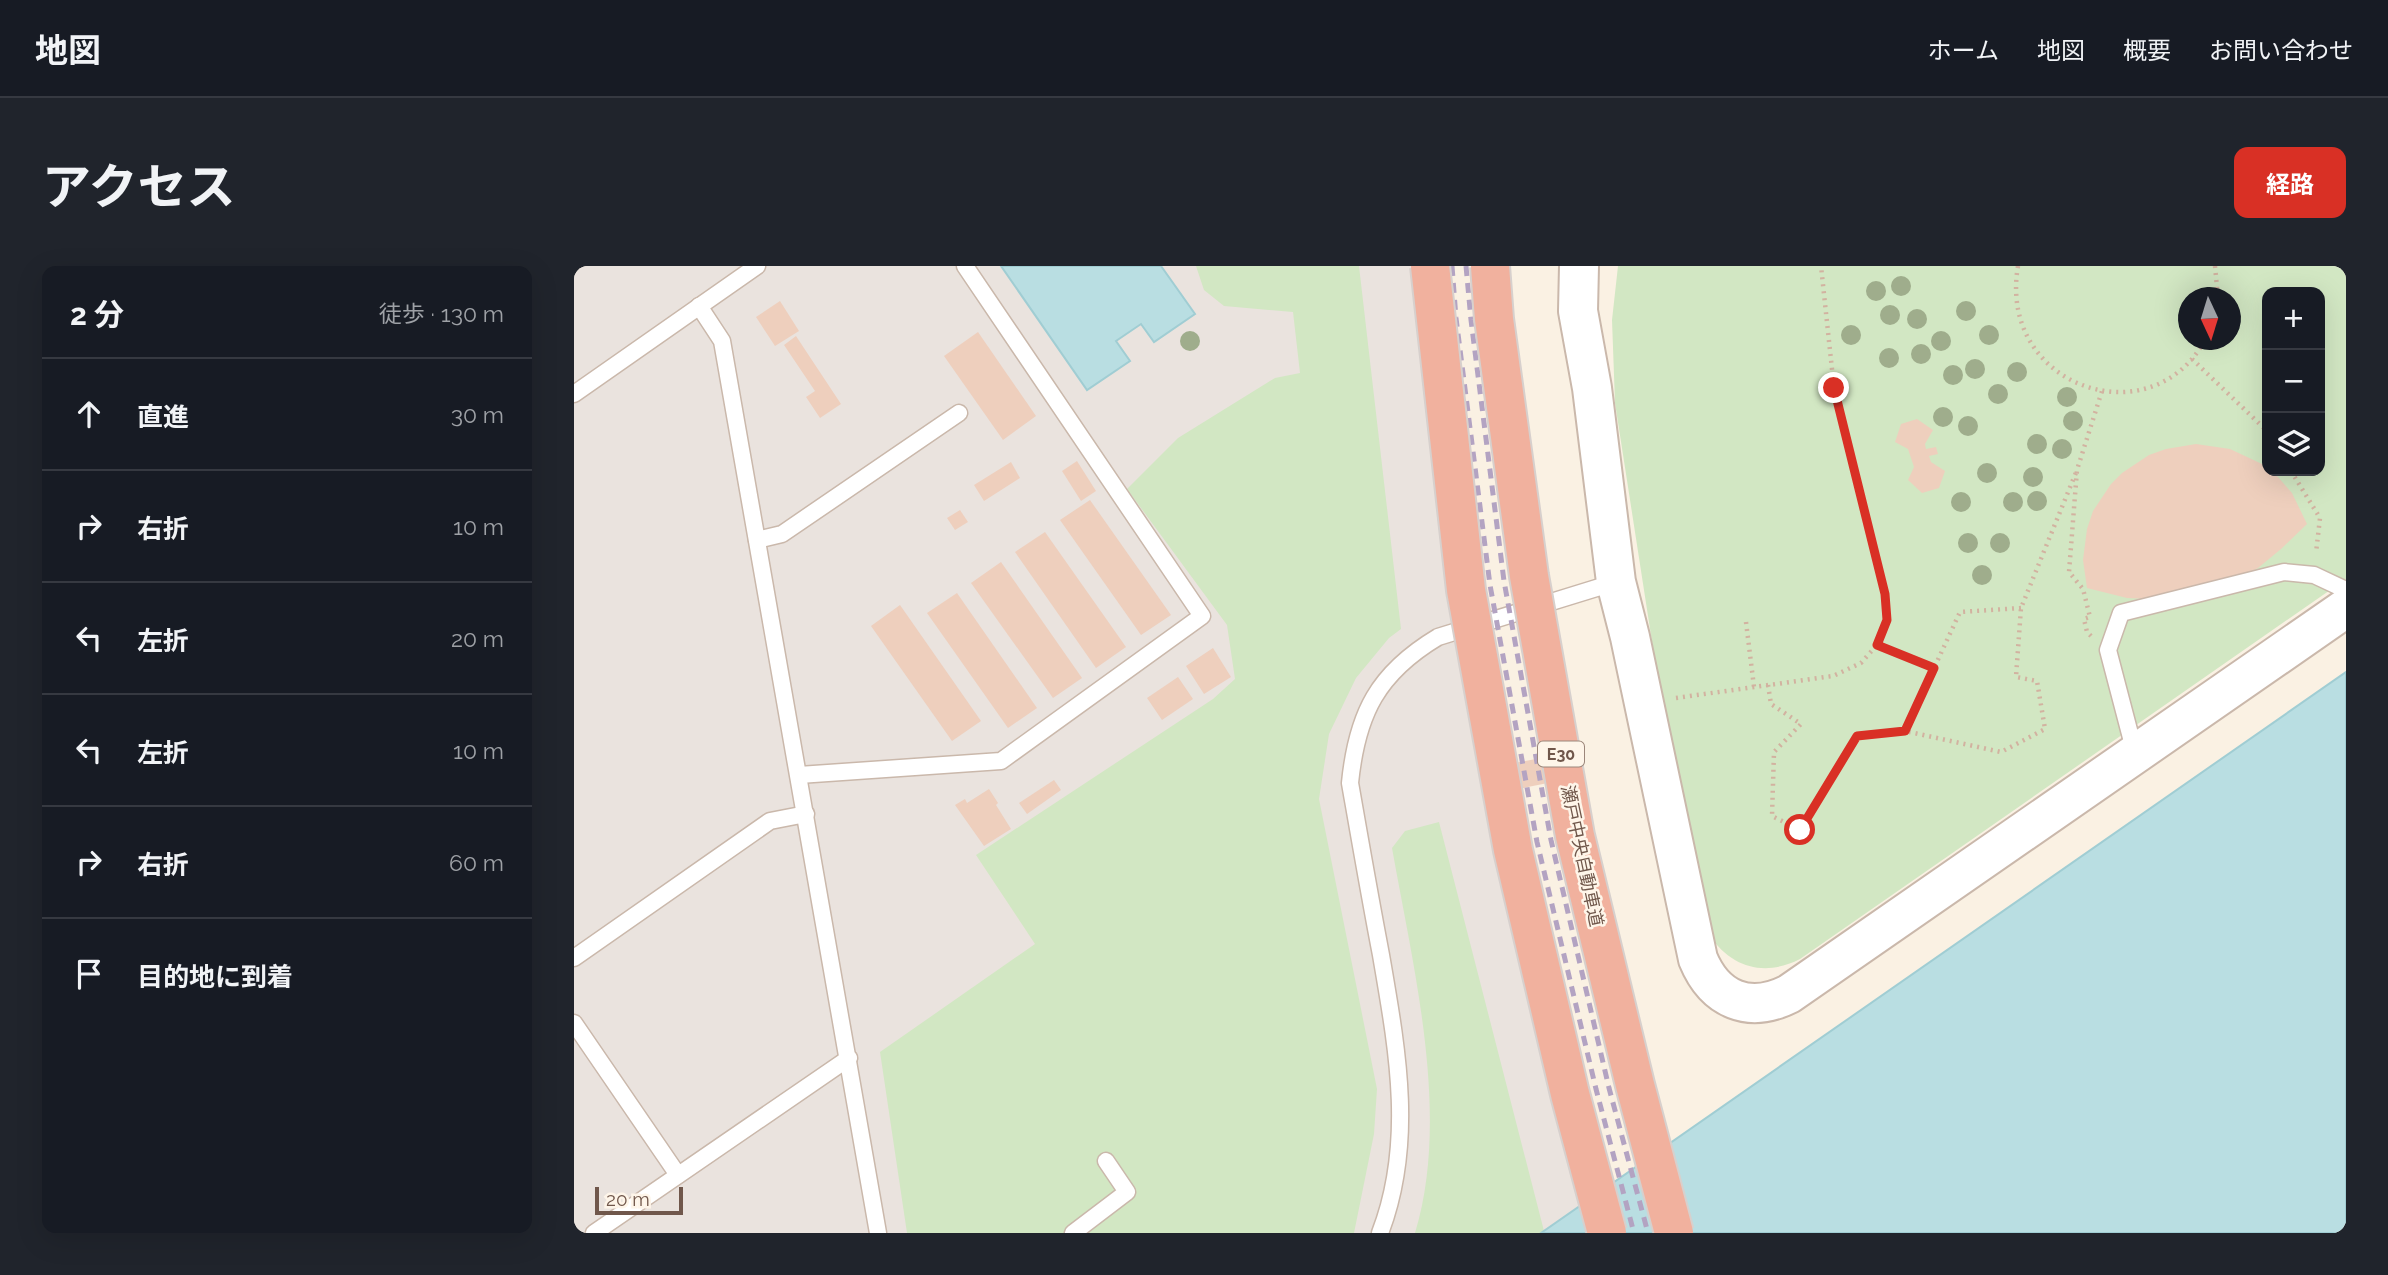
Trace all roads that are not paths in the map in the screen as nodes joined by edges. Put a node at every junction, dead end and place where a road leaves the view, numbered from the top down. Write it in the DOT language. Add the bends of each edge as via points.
graph roads {
  1 [pos="757,266"];
  2 [pos="965,266"];
  3 [pos="1430,266"];
  4 [pos="1490,266"];
  5 [pos="1579,266"];
  6 [pos="1603,266"];
  7 [pos="699,306"];
  8 [pos="1592,388"];
  9 [pos="574,394"];
  10 [pos="959,413"];
  11 [pos="757,540"];
  12 [pos="1616,582"];
  13 [pos="2346,590"];
  14 [pos="2346,608"];
  15 [pos="2136,754"];
  16 [pos="799,775"];
  17 [pos="806,814"];
  18 [pos="574,958"];
  19 [pos="574,1023"];
  20 [pos="849,1058"];
  21 [pos="1106,1161"];
  22 [pos="678,1175"];
  23 [pos="594,1233"];
  24 [pos="878,1233"];
  25 [pos="1073,1233"];
  26 [pos="1380,1233"];
  27 [pos="1607,1233"];
  28 [pos="1674,1233"];
  1 -- 7 [label="lane"];
  2 -- 16 [label="lane" via="1202,616 1001,761"];
  3 -- 27 [label="highway, bridge" via="1465,590 1508,822"];
  4 -- 28 [label="highway, 瀬戸中央自動車道 / E30, bridge" via="1528,576 1576,836"];
  5 -- 8 [label="street" via="1578,311"];
  6 -- 8 [label="street"];
  7 -- 9 [label="lane"];
  7 -- 11 [label="lane" via="722,341"];
  8 -- 12 [label="street"];
  10 -- 11 [label="lane" via="782,534"];
  11 -- 16 [label="lane"];
  12 -- 15 [label="street" via="1698,959 1714,986 1740,1002 1768,1002 1789,994"];
  12 -- 26 [label="lane" via="1438,637 1412,652 1377,690 1364,714 1350,783 1397,1047 1401,1108 1399,1164"];
  13 -- 15 [label="lane" via="2314,575 2284,572 2121,613 2108,650"];
  14 -- 15 [label="street"];
  16 -- 17 [label="lane"];
  17 -- 18 [label="lane" via="770,821"];
  17 -- 20 [label="lane"];
  19 -- 22 [label="lane"];
  20 -- 22 [label="lane"];
  20 -- 24 [label="lane"];
  21 -- 25 [label="lane" via="1127,1192"];
  22 -- 23 [label="lane"];
}
